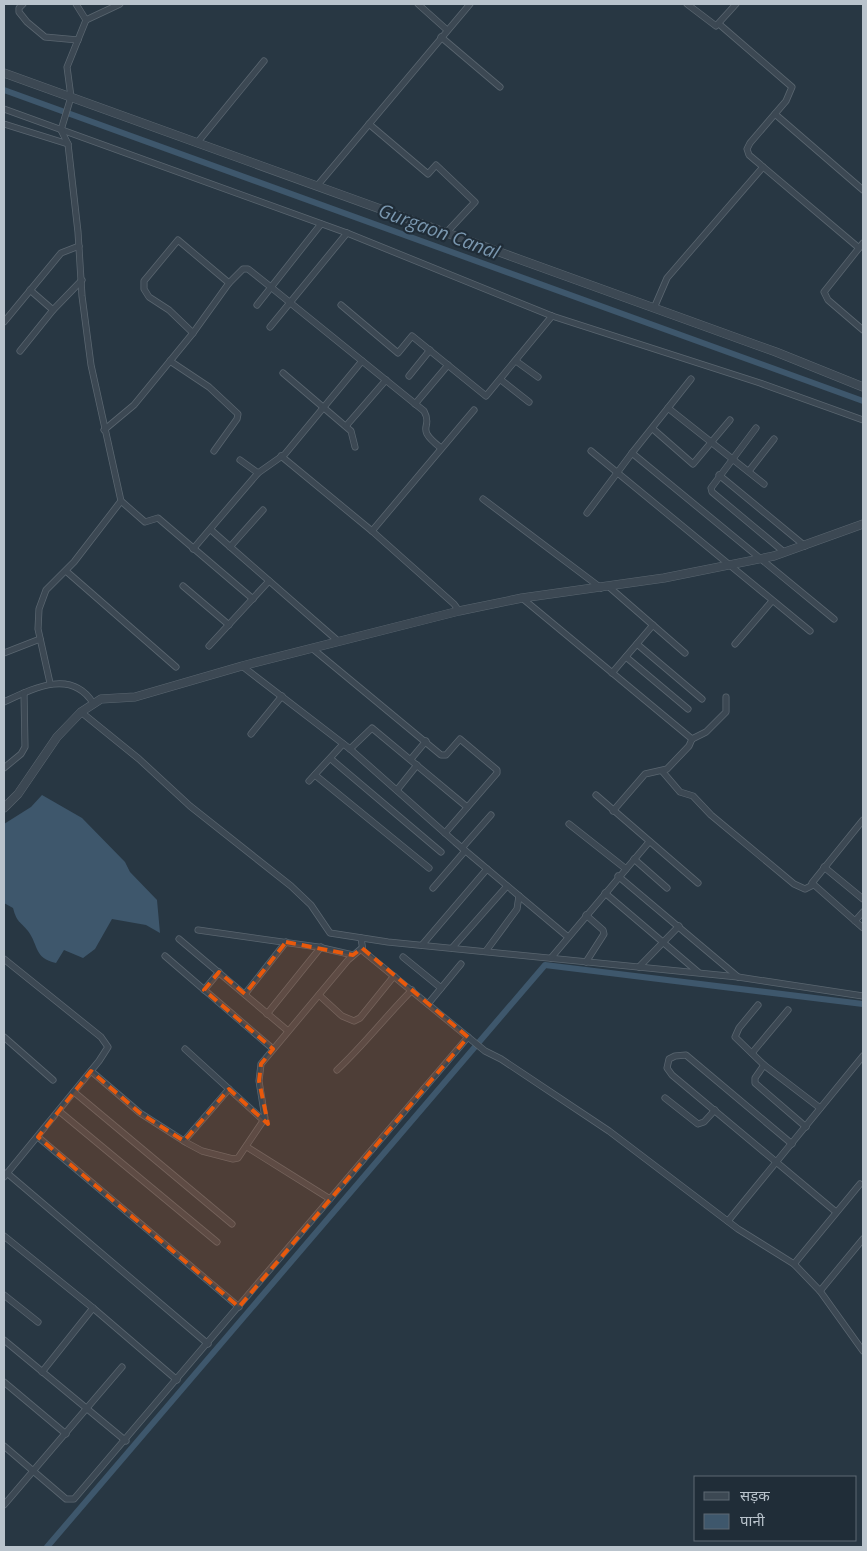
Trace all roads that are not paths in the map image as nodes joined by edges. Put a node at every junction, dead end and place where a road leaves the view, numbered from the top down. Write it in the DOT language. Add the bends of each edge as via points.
graph roads {
  1 [pos="23,4"];
  2 [pos="76,4"];
  3 [pos="120,4"];
  4 [pos="418,4"];
  5 [pos="470,4"];
  6 [pos="687,4"];
  7 [pos="736,4"];
  8 [pos="86,20"];
  9 [pos="719,24"];
  10 [pos="447,30"];
  11 [pos="441,37"];
  12 [pos="78,40"];
  13 [pos="264,61"];
  14 [pos="4,73"];
  15 [pos="500,87"];
  16 [pos="71,97"];
  17 [pos="4,109"];
  18 [pos="775,114"];
  19 [pos="4,124"];
  20 [pos="369,124"];
  21 [pos="62,130"];
  22 [pos="197,143"];
  23 [pos="68,144"];
  24 [pos="763,167"];
  25 [pos="317,186"];
  26 [pos="863,190"];
  27 [pos="321,224"];
  28 [pos="347,233"];
  29 [pos="446,233"];
  30 [pos="79,246"];
  31 [pos="861,246"];
  32 [pos="82,280"];
  33 [pos="229,283"];
  34 [pos="272,288"];
  35 [pos="30,290"];
  36 [pos="289,303"];
  37 [pos="257,305"];
  38 [pos="341,305"];
  39 [pos="654,308"];
  40 [pos="53,310"];
  41 [pos="552,316"];
  42 [pos="4,322"];
  43 [pos="270,327"];
  44 [pos="863,330"];
  45 [pos="193,334"];
  46 [pos="430,350"];
  47 [pos="20,351"];
  48 [pos="516,360"];
  49 [pos="170,361"];
  50 [pos="362,361"];
  51 [pos="448,365"];
  52 [pos="283,373"];
  53 [pos="409,376"];
  54 [pos="538,377"];
  55 [pos="690,379"];
  56 [pos="386,380"];
  57 [pos="501,380"];
  58 [pos="863,387"];
  59 [pos="529,402"];
  60 [pos="415,404"];
  61 [pos="668,408"];
  62 [pos="324,409"];
  63 [pos="474,410"];
  64 [pos="730,420"];
  65 [pos="863,420"];
  66 [pos="346,426"];
  67 [pos="756,428"];
  68 [pos="652,429"];
  69 [pos="104,430"];
  70 [pos="774,440"];
  71 [pos="713,443"];
  72 [pos="355,447"];
  73 [pos="441,448"];
  74 [pos="214,451"];
  75 [pos="591,452"];
  76 [pos="632,453"];
  77 [pos="281,456"];
  78 [pos="732,457"];
  79 [pos="240,460"];
  80 [pos="749,471"];
  81 [pos="258,473"];
  82 [pos="619,473"];
  83 [pos="719,475"];
  84 [pos="764,484"];
  85 [pos="483,499"];
  86 [pos="121,501"];
  87 [pos="264,510"];
  88 [pos="587,513"];
  89 [pos="863,524"];
  90 [pos="211,530"];
  91 [pos="372,531"];
  92 [pos="805,546"];
  93 [pos="230,547"];
  94 [pos="194,549"];
  95 [pos="784,552"];
  96 [pos="761,559"];
  97 [pos="731,565"];
  98 [pos="66,571"];
  99 [pos="269,581"];
  100 [pos="183,586"];
  101 [pos="605,587"];
  102 [pos="522,598"];
  103 [pos="252,599"];
  104 [pos="772,601"];
  105 [pos="459,611"];
  106 [pos="834,619"];
  107 [pos="228,625"];
  108 [pos="653,625"];
  109 [pos="810,631"];
  110 [pos="40,639"];
  111 [pos="338,641"];
  112 [pos="637,644"];
  113 [pos="735,644"];
  114 [pos="209,646"];
  115 [pos="313,649"];
  116 [pos="4,653"];
  117 [pos="684,653"];
  118 [pos="626,657"];
  119 [pos="242,666"];
  120 [pos="176,667"];
  121 [pos="612,673"];
  122 [pos="50,683"];
  123 [pos="24,693"];
  124 [pos="282,696"];
  125 [pos="726,696"];
  126 [pos="702,699"];
  127 [pos="4,702"];
  128 [pos="93,703"];
  129 [pos="688,709"];
  130 [pos="81,712"];
  131 [pos="250,734"];
  132 [pos="692,740"];
  133 [pos="426,741"];
  134 [pos="343,744"];
  135 [pos="350,749"];
  136 [pos="331,759"];
  137 [pos="410,759"];
  138 [pos="418,765"];
  139 [pos="4,768"];
  140 [pos="662,771"];
  141 [pos="315,775"];
  142 [pos="309,781"];
  143 [pos="397,790"];
  144 [pos="596,795"];
  145 [pos="467,807"];
  146 [pos="4,808"];
  147 [pos="613,811"];
  148 [pos="491,814"];
  149 [pos="863,820"];
  150 [pos="569,824"];
  151 [pos="445,833"];
  152 [pos="649,842"];
  153 [pos="464,850"];
  154 [pos="441,852"];
  155 [pos="634,859"];
  156 [pos="824,867"];
  157 [pos="429,868"];
  158 [pos="487,869"];
  159 [pos="626,870"];
  160 [pos="618,876"];
  161 [pos="698,883"];
  162 [pos="813,885"];
  163 [pos="507,886"];
  164 [pos="433,888"];
  165 [pos="667,888"];
  166 [pos="604,893"];
  167 [pos="519,896"];
  168 [pos="863,899"];
  169 [pos="863,912"];
  170 [pos="586,915"];
  171 [pos="856,921"];
  172 [pos="679,926"];
  173 [pos="863,928"];
  174 [pos="198,930"];
  175 [pos="568,937"];
  176 [pos="179,939"];
  177 [pos="286,942"];
  178 [pos="664,943"];
  179 [pos="362,944"];
  180 [pos="422,945"];
  181 [pos="321,947"];
  182 [pos="452,948"];
  183 [pos="486,951"];
  184 [pos="353,955"];
  185 [pos="165,956"];
  186 [pos="403,957"];
  187 [pos="551,958"];
  188 [pos="4,959"];
  189 [pos="586,962"];
  190 [pos="461,964"];
  191 [pos="640,968"];
  192 [pos="219,972"];
  193 [pos="698,972"];
  194 [pos="394,976"];
  195 [pos="738,977"];
  196 [pos="441,988"];
  197 [pos="204,990"];
  198 [pos="412,990"];
  199 [pos="245,994"];
  200 [pos="319,995"];
  201 [pos="863,996"];
  202 [pos="428,1004"];
  203 [pos="758,1005"];
  204 [pos="788,1010"];
  205 [pos="267,1014"];
  206 [pos="288,1031"];
  207 [pos="4,1037"];
  208 [pos="470,1038"];
  209 [pos="186,1049"];
  210 [pos="273,1049"];
  211 [pos="752,1054"];
  212 [pos="863,1056"];
  213 [pos="764,1065"];
  214 [pos="861,1065"];
  215 [pos="337,1070"];
  216 [pos="91,1071"];
  217 [pos="53,1080"];
  218 [pos="229,1089"];
  219 [pos="74,1092"];
  220 [pos="665,1098"];
  221 [pos="820,1108"];
  222 [pos="714,1110"];
  223 [pos="59,1111"];
  224 [pos="264,1120"];
  225 [pos="806,1127"];
  226 [pos="38,1137"];
  227 [pos="184,1141"];
  228 [pos="792,1144"];
  229 [pos="247,1146"];
  230 [pos="777,1163"];
  231 [pos="5,1175"];
  232 [pos="860,1184"];
  233 [pos="330,1199"];
  234 [pos="836,1212"];
  235 [pos="728,1221"];
  236 [pos="232,1224"];
  237 [pos="4,1236"];
  238 [pos="863,1239"];
  239 [pos="218,1242"];
  240 [pos="794,1264"];
  241 [pos="820,1291"];
  242 [pos="4,1294"];
  243 [pos="239,1307"];
  244 [pos="93,1308"];
  245 [pos="38,1322"];
  246 [pos="4,1340"];
  247 [pos="208,1344"];
  248 [pos="863,1352"];
  249 [pos="122,1367"];
  250 [pos="42,1372"];
  251 [pos="177,1380"];
  252 [pos="4,1382"];
  253 [pos="87,1409"];
  254 [pos="66,1434"];
  255 [pos="126,1441"];
  256 [pos="4,1446"];
  257 [pos="34,1471"];
  258 [pos="4,1505"];
  1 -- 12 [label="street" via="19,12 45,37"];
  2 -- 8 [label="street"];
  3 -- 8 [label="street"];
  4 -- 10 [label="street"];
  5 -- 10 [label="street"];
  6 -- 9 [label="street" via="712,24"];
  7 -- 9 [label="street"];
  8 -- 12 [label="street"];
  9 -- 18 [label="street" via="791,84 792,92"];
  10 -- 11 [label="street"];
  11 -- 15 [label="street"];
  11 -- 20 [label="street"];
  12 -- 16 [label="street" via="67,67"];
  13 -- 22 [label="street"];
  14 -- 16 [label="street"];
  16 -- 21 [label="street"];
  16 -- 22 [label="street"];
  17 -- 21 [label="street"];
  18 -- 24 [label="street" via="747,149"];
  18 -- 26 [label="street"];
  19 -- 23 [label="street"];
  20 -- 25 [label="street"];
  20 -- 29 [label="street" via="428,174 436,165 475,202"];
  21 -- 23 [label="street"];
  21 -- 27 [label="street"];
  22 -- 25 [label="street"];
  23 -- 30 [label="street"];
  24 -- 31 [label="street"];
  24 -- 39 [label="street" via="667,278"];
  25 -- 29 [label="street"];
  27 -- 28 [label="street"];
  27 -- 34 [label="street"];
  28 -- 36 [label="street"];
  28 -- 41 [label="street"];
  29 -- 39 [label="street"];
  30 -- 32 [label="street"];
  30 -- 35 [label="street" via="61,253"];
  31 -- 44 [label="street" via="824,292 828,300"];
  32 -- 40 [label="street"];
  32 -- 69 [label="street" via="91,365"];
  33 -- 34 [label="street" via="242,269 248,269"];
  33 -- 45 [label="street"];
  33 -- 45 [label="street" via="178,240 144,281 144,290 149,297 169,310"];
  34 -- 36 [label="street"];
  34 -- 37 [label="street"];
  35 -- 40 [label="street"];
  35 -- 42 [label="street"];
  36 -- 43 [label="street"];
  36 -- 50 [label="street"];
  38 -- 46 [label="street" via="398,353 412,336"];
  39 -- 58 [label="street"];
  40 -- 47 [label="street"];
  41 -- 48 [label="street"];
  41 -- 65 [label="street" via="760,382"];
  45 -- 49 [label="street"];
  46 -- 51 [label="street"];
  46 -- 53 [label="street"];
  48 -- 54 [label="street"];
  48 -- 57 [label="street"];
  49 -- 69 [label="street" via="134,405"];
  49 -- 74 [label="street" via="208,387 238,414"];
  50 -- 56 [label="street"];
  50 -- 62 [label="street"];
  51 -- 57 [label="street" via="486,396"];
  51 -- 60 [label="street"];
  52 -- 62 [label="street"];
  55 -- 61 [label="street"];
  56 -- 60 [label="street"];
  56 -- 66 [label="street"];
  57 -- 59 [label="street"];
  60 -- 73 [label="street" via="426,416 424,431 427,437"];
  61 -- 68 [label="street"];
  61 -- 71 [label="street"];
  62 -- 66 [label="street"];
  62 -- 77 [label="street"];
  63 -- 73 [label="street"];
  64 -- 71 [label="street"];
  66 -- 72 [label="street" via="351,431"];
  67 -- 78 [label="street"];
  68 -- 71 [label="street" via="690,463 698,461"];
  68 -- 76 [label="street"];
  69 -- 86 [label="street"];
  70 -- 80 [label="street"];
  71 -- 78 [label="street"];
  73 -- 91 [label="street"];
  75 -- 82 [label="street"];
  76 -- 82 [label="street"];
  76 -- 96 [label="street"];
  77 -- 81 [label="street"];
  77 -- 91 [label="street"];
  78 -- 80 [label="street"];
  78 -- 83 [label="street"];
  79 -- 81 [label="street"];
  80 -- 84 [label="street"];
  81 -- 90 [label="street"];
  82 -- 88 [label="street"];
  82 -- 97 [label="street"];
  83 -- 92 [label="street"];
  83 -- 95 [label="street" via="712,492"];
  85 -- 101 [label="street"];
  86 -- 94 [label="street" via="145,522 158,518"];
  86 -- 98 [label="street"];
  87 -- 93 [label="street"];
  89 -- 92 [label="street"];
  90 -- 93 [label="street"];
  90 -- 94 [label="street"];
  91 -- 105 [label="street"];
  92 -- 95 [label="street"];
  93 -- 99 [label="street"];
  94 -- 103 [label="street"];
  95 -- 96 [label="street"];
  96 -- 97 [label="street"];
  96 -- 106 [label="street"];
  97 -- 101 [label="street"];
  97 -- 104 [label="street"];
  98 -- 110 [label="street" via="46,590 38,610"];
  98 -- 120 [label="street"];
  99 -- 103 [label="street"];
  99 -- 111 [label="street"];
  100 -- 107 [label="street"];
  101 -- 102 [label="street"];
  101 -- 108 [label="street"];
  102 -- 105 [label="street"];
  102 -- 121 [label="street"];
  103 -- 107 [label="street"];
  104 -- 109 [label="street"];
  104 -- 113 [label="street"];
  105 -- 111 [label="street"];
  107 -- 114 [label="street"];
  108 -- 112 [label="street"];
  108 -- 117 [label="street"];
  110 -- 116 [label="street"];
  110 -- 122 [label="street"];
  111 -- 115 [label="street"];
  112 -- 118 [label="street"];
  112 -- 126 [label="street"];
  115 -- 119 [label="street"];
  115 -- 133 [label="street"];
  118 -- 121 [label="street"];
  118 -- 129 [label="street"];
  119 -- 124 [label="street"];
  119 -- 128 [label="street" via="135,697 101,699"];
  121 -- 132 [label="street"];
  122 -- 123 [label="street"];
  122 -- 128 [label="street" via="73,685 88,695"];
  123 -- 127 [label="street"];
  123 -- 139 [label="street" via="24,747"];
  124 -- 131 [label="street"];
  124 -- 134 [label="street"];
  125 -- 132 [label="street" via="726,712 706,732"];
  128 -- 130 [label="street"];
  130 -- 146 [label="street" via="57,737 18,794"];
  130 -- 179 [label="street" via="190,806 291,886 311,905 330,933"];
  132 -- 140 [label="street"];
  133 -- 137 [label="street"];
  133 -- 145 [label="street" via="444,756 462,739 497,770 497,774"];
  134 -- 135 [label="street"];
  134 -- 136 [label="street"];
  135 -- 137 [label="street" via="372,728"];
  135 -- 143 [label="street"];
  136 -- 141 [label="street"];
  136 -- 154 [label="street"];
  137 -- 138 [label="street"];
  138 -- 143 [label="street"];
  138 -- 145 [label="street"];
  140 -- 147 [label="street" via="645,774"];
  140 -- 162 [label="street" via="680,792 693,796 794,884 805,889"];
  141 -- 142 [label="street"];
  141 -- 157 [label="street"];
  143 -- 151 [label="street"];
  144 -- 147 [label="street"];
  145 -- 151 [label="street"];
  147 -- 152 [label="street"];
  148 -- 153 [label="street"];
  149 -- 156 [label="street"];
  150 -- 159 [label="street"];
  151 -- 153 [label="street"];
  152 -- 155 [label="street"];
  152 -- 161 [label="street"];
  153 -- 158 [label="street"];
  153 -- 164 [label="street"];
  155 -- 159 [label="street"];
  155 -- 165 [label="street"];
  156 -- 162 [label="street"];
  156 -- 168 [label="street"];
  158 -- 163 [label="street"];
  158 -- 180 [label="street"];
  159 -- 160 [label="street"];
  160 -- 166 [label="street"];
  160 -- 172 [label="street"];
  162 -- 171 [label="street"];
  163 -- 167 [label="street"];
  163 -- 182 [label="street"];
  166 -- 170 [label="street"];
  166 -- 178 [label="street"];
  167 -- 175 [label="street"];
  167 -- 183 [label="street" via="517,909"];
  169 -- 171 [label="street"];
  170 -- 175 [label="street"];
  170 -- 189 [label="street" via="604,934"];
  171 -- 173 [label="street"];
  172 -- 178 [label="street"];
  172 -- 195 [label="street"];
  174 -- 177 [label="street"];
  175 -- 187 [label="street"];
  176 -- 192 [label="street"];
  177 -- 181 [label="street"];
  177 -- 199 [label="street"];
  178 -- 191 [label="street"];
  178 -- 193 [label="street"];
  179 -- 180 [label="street"];
  179 -- 184 [label="street"];
  179 -- 194 [label="street" via="379,966"];
  180 -- 182 [label="street"];
  181 -- 184 [label="street"];
  181 -- 205 [label="street"];
  182 -- 183 [label="street"];
  183 -- 187 [label="street"];
  184 -- 200 [label="street"];
  185 -- 197 [label="street"];
  186 -- 196 [label="street"];
  187 -- 189 [label="street"];
  188 -- 216 [label="street" via="107,1043 106,1052"];
  189 -- 191 [label="street"];
  190 -- 196 [label="street"];
  191 -- 193 [label="street"];
  192 -- 197 [label="street"];
  192 -- 199 [label="street"];
  193 -- 195 [label="street"];
  194 -- 198 [label="street"];
  194 -- 200 [label="street" via="354,1021 342,1016"];
  195 -- 201 [label="street"];
  196 -- 202 [label="street"];
  197 -- 210 [label="street"];
  198 -- 202 [label="street"];
  198 -- 215 [label="street" via="386,1016 362,1048"];
  199 -- 205 [label="street"];
  200 -- 206 [label="street"];
  202 -- 208 [label="street"];
  203 -- 211 [label="street" via="735,1034"];
  204 -- 211 [label="street"];
  205 -- 206 [label="street"];
  206 -- 210 [label="street"];
  207 -- 217 [label="street"];
  208 -- 233 [label="street"];
  208 -- 235 [label="street" via="609,1131"];
  209 -- 218 [label="street"];
  210 -- 224 [label="street" via="261,1064 259,1081"];
  211 -- 213 [label="street"];
  212 -- 214 [label="street"];
  213 -- 221 [label="street"];
  213 -- 225 [label="street" via="755,1083"];
  214 -- 221 [label="street"];
  216 -- 219 [label="street"];
  216 -- 227 [label="street" via="140,1113"];
  218 -- 224 [label="street"];
  218 -- 227 [label="street"];
  219 -- 223 [label="street"];
  219 -- 236 [label="street"];
  220 -- 222 [label="street" via="698,1124"];
  221 -- 225 [label="street"];
  222 -- 228 [label="street" via="668,1071 666,1065 672,1057 686,1056"];
  222 -- 230 [label="street"];
  223 -- 226 [label="street"];
  223 -- 239 [label="street"];
  224 -- 229 [label="street"];
  225 -- 228 [label="street"];
  226 -- 231 [label="street"];
  226 -- 243 [label="street"];
  227 -- 229 [label="street" via="202,1151 233,1159"];
  228 -- 230 [label="street"];
  229 -- 233 [label="street"];
  230 -- 234 [label="street"];
  230 -- 235 [label="street"];
  231 -- 247 [label="street"];
  232 -- 234 [label="street"];
  233 -- 243 [label="street"];
  234 -- 240 [label="street"];
  235 -- 240 [label="street"];
  237 -- 244 [label="street"];
  238 -- 241 [label="street"];
  240 -- 241 [label="street"];
  241 -- 248 [label="street"];
  242 -- 245 [label="street"];
  243 -- 247 [label="street"];
  244 -- 250 [label="street"];
  244 -- 251 [label="street"];
  246 -- 250 [label="street"];
  247 -- 251 [label="street"];
  249 -- 253 [label="street"];
  250 -- 253 [label="street"];
  251 -- 255 [label="street"];
  252 -- 254 [label="street"];
  253 -- 254 [label="street"];
  253 -- 255 [label="street"];
  254 -- 257 [label="street"];
  255 -- 257 [label="street" via="74,1499 66,1499"];
  256 -- 257 [label="street"];
  257 -- 258 [label="street"];
}
